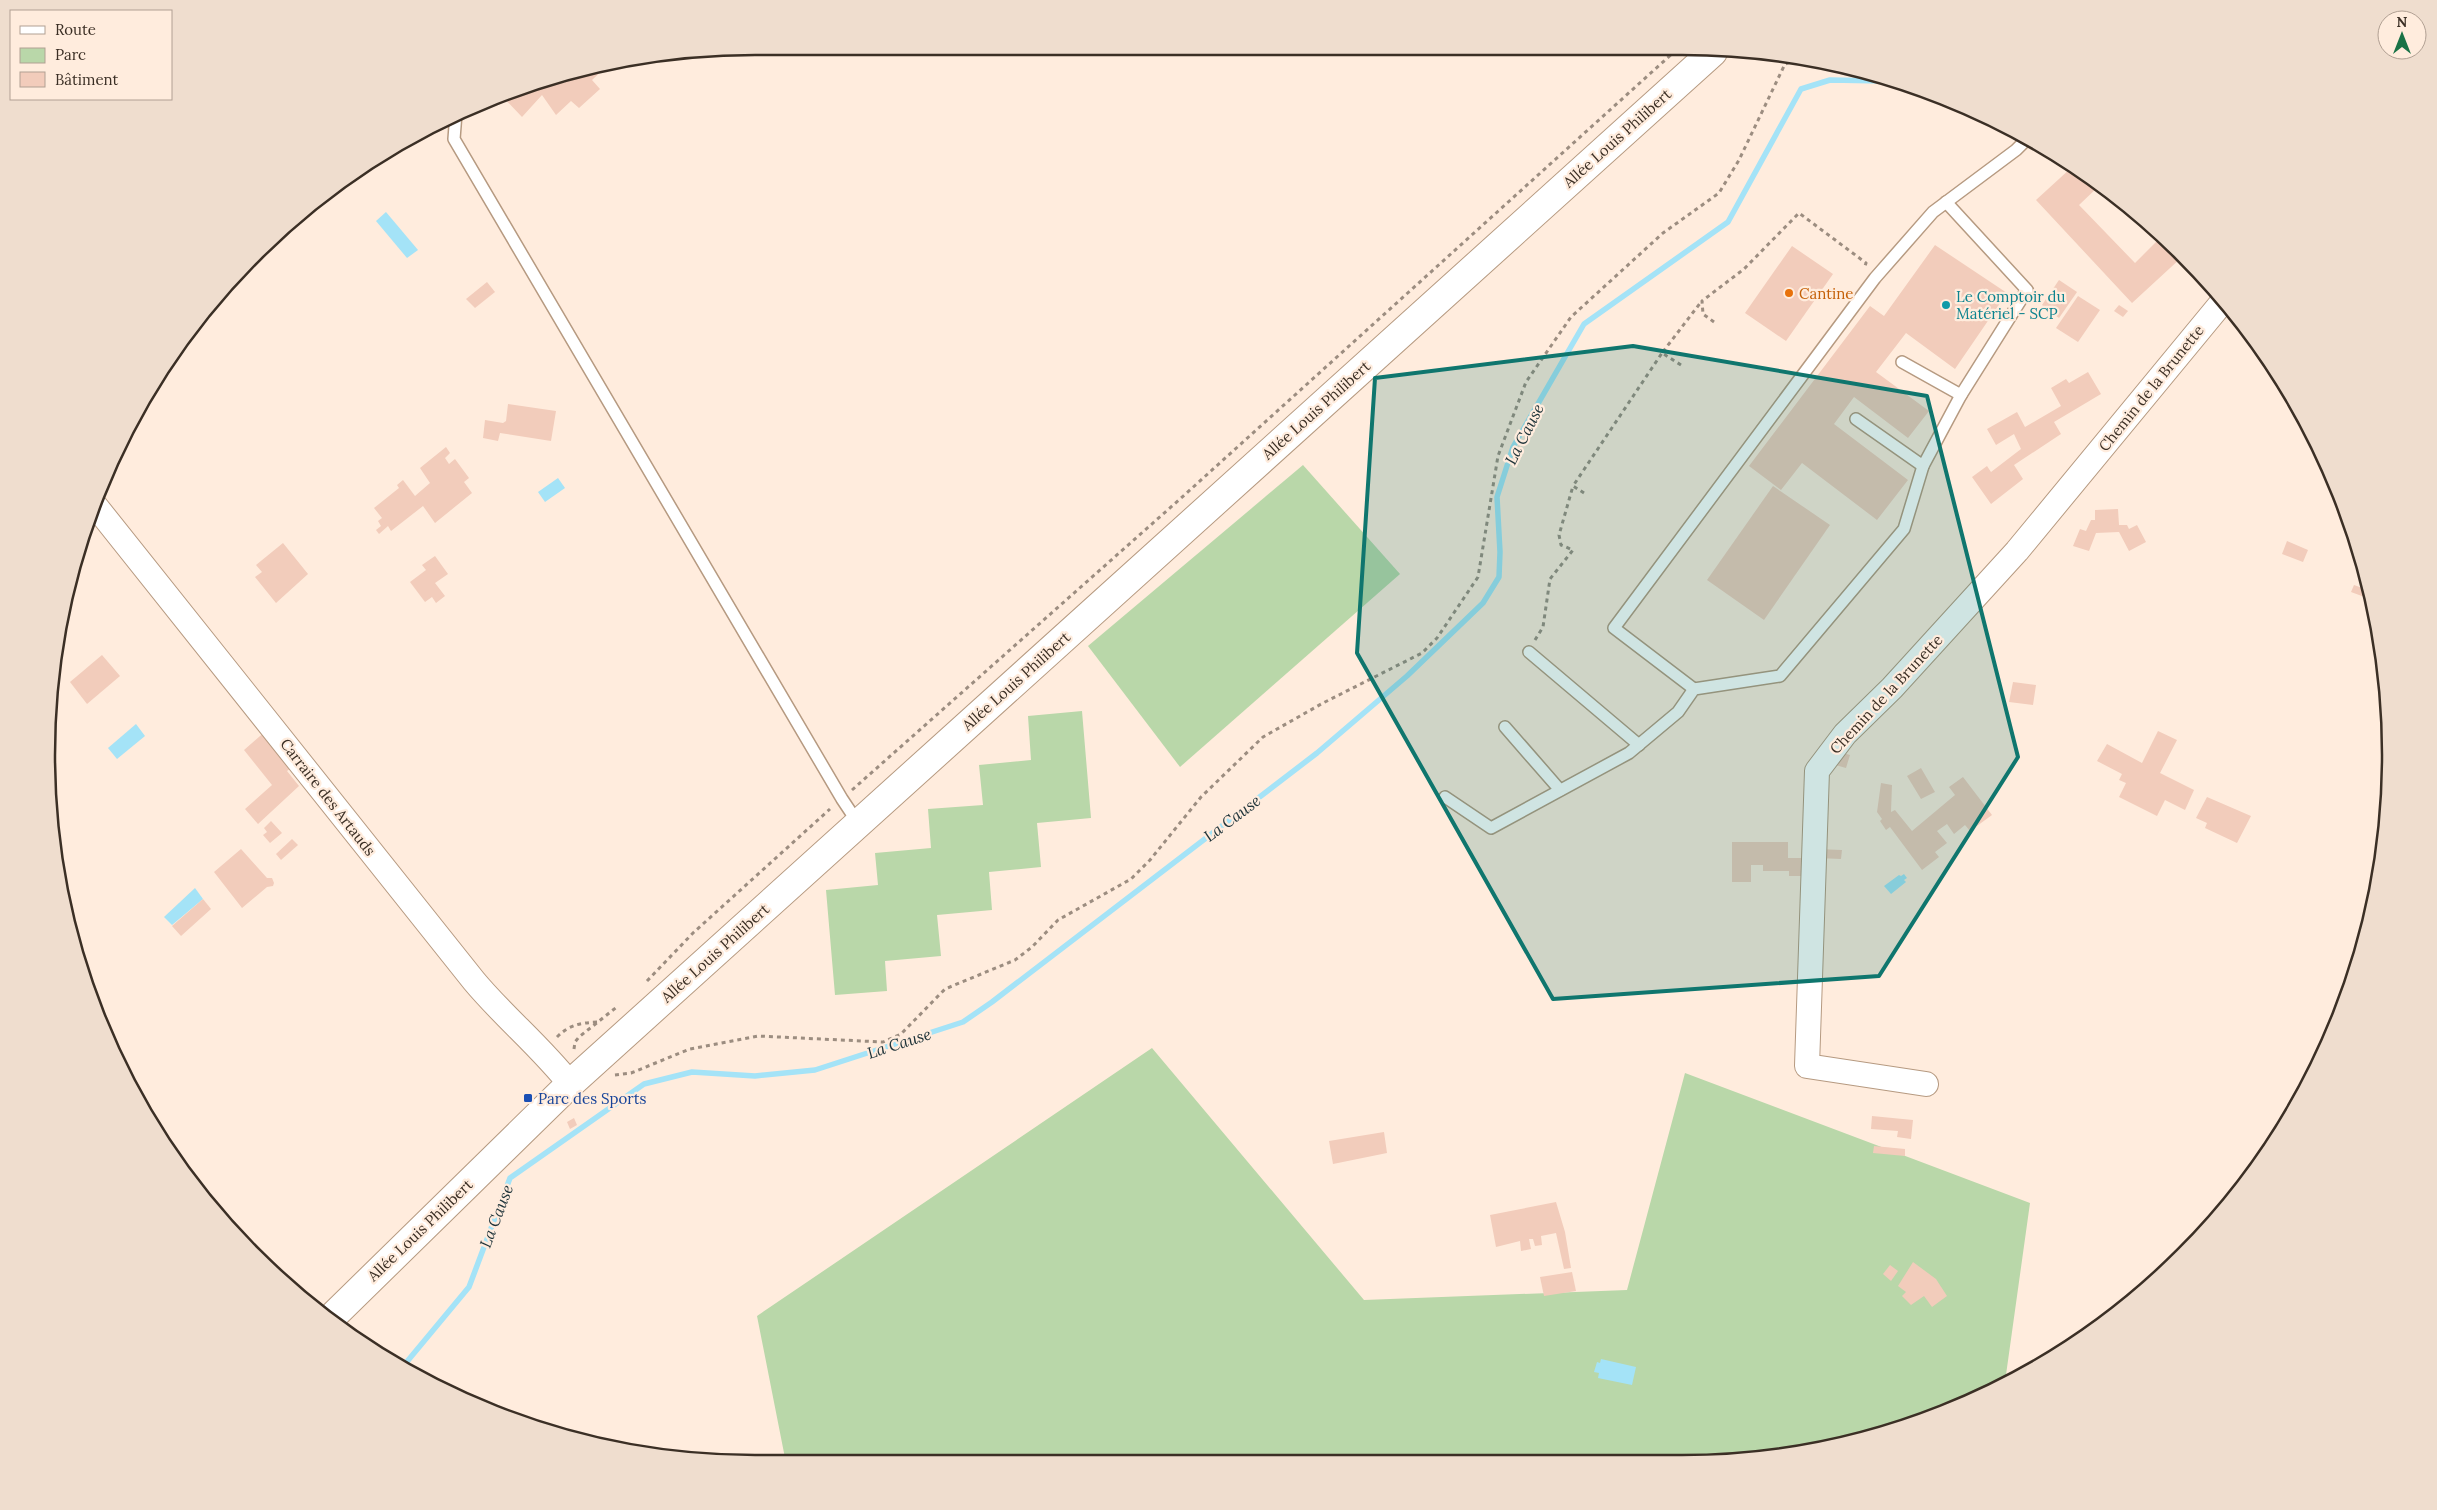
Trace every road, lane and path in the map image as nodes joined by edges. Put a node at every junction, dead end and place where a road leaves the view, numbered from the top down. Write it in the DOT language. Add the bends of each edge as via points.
graph roads {
  1 [pos="1671,55"];
  2 [pos="1709,56"];
  3 [pos="1787,63"];
  4 [pos="455,122"];
  5 [pos="2023,144"];
  6 [pos="1946,202"];
  7 [pos="1875,278"];
  8 [pos="1702,301"];
  9 [pos="2219,306"];
  10 [pos="1714,322"];
  11 [pos="1662,353"];
  12 [pos="1902,362"];
  13 [pos="1681,365"];
  14 [pos="1961,394"];
  15 [pos="1856,419"];
  16 [pos="1923,466"];
  17 [pos="1573,486"];
  18 [pos="1584,493"];
  19 [pos="99,510"];
  20 [pos="1529,652"];
  21 [pos="1694,689"];
  22 [pos="1505,727"];
  23 [pos="1639,744"];
  24 [pos="1560,790"];
  25 [pos="1445,797"];
  26 [pos="842,799"];
  27 [pos="859,824"];
  28 [pos="641,987"];
  29 [pos="620,1005"];
  30 [pos="599,1022"];
  31 [pos="542,1052"];
  32 [pos="610,1076"];
  33 [pos="566,1079"];
  34 [pos="1926,1084"];
  35 [pos="334,1314"];
  1 -- 26 [label="path"];
  2 -- 27 [label="street, Allée Louis Philibert"];
  3 -- 32 [label="path" via="1739,160 1718,193 1663,233 1572,316 1526,382 1498,456 1478,577 1437,638 1422,653 1263,737 1201,797 1131,879 1058,920 1015,960 945,989 901,1034 883,1042 758,1036 690,1049 631,1074"];
  4 -- 26 [label="lane" via="454,139"];
  5 -- 6 [label="lane"];
  6 -- 7 [label="lane" via="1916,230"];
  6 -- 14 [label="lane" via="2027,290"];
  7 -- 8 [label="path" via="1864,269 1866,262 1800,214 1744,269"];
  7 -- 21 [label="lane" via="1614,628"];
  8 -- 10 [label="path" via="1703,314"];
  8 -- 11 [label="path"];
  9 -- 34 [label="street, Chemin de la Brunette" via="2017,551 1892,688 1845,734 1817,770 1807,1066"];
  11 -- 13 [label="path"];
  11 -- 17 [label="path"];
  12 -- 14 [label="lane"];
  14 -- 16 [label="lane"];
  15 -- 16 [label="lane"];
  16 -- 21 [label="lane" via="1904,529 1780,676"];
  17 -- 18 [label="path"];
  17 -- 20 [label="path" via="1559,535 1561,545 1573,550 1550,579 1543,627"];
  19 -- 31 [label="street, Carraire des Artauds" via="500,1012"];
  20 -- 23 [label="lane"];
  21 -- 23 [label="lane" via="1678,712"];
  22 -- 24 [label="lane"];
  23 -- 24 [label="lane" via="1629,753"];
  24 -- 25 [label="lane" via="1491,828"];
  26 -- 27 [label="lane"];
  26 -- 28 [label="path" via="693,933"];
  27 -- 33 [label="street, Allée Louis Philibert"];
  29 -- 30 [label="path"];
  30 -- 31 [label="path" via="568,1027"];
  30 -- 33 [label="path" via="575,1042"];
  31 -- 33 [label="street, Carraire des Artauds"];
  33 -- 35 [label="street, Allée Louis Philibert"];
}
